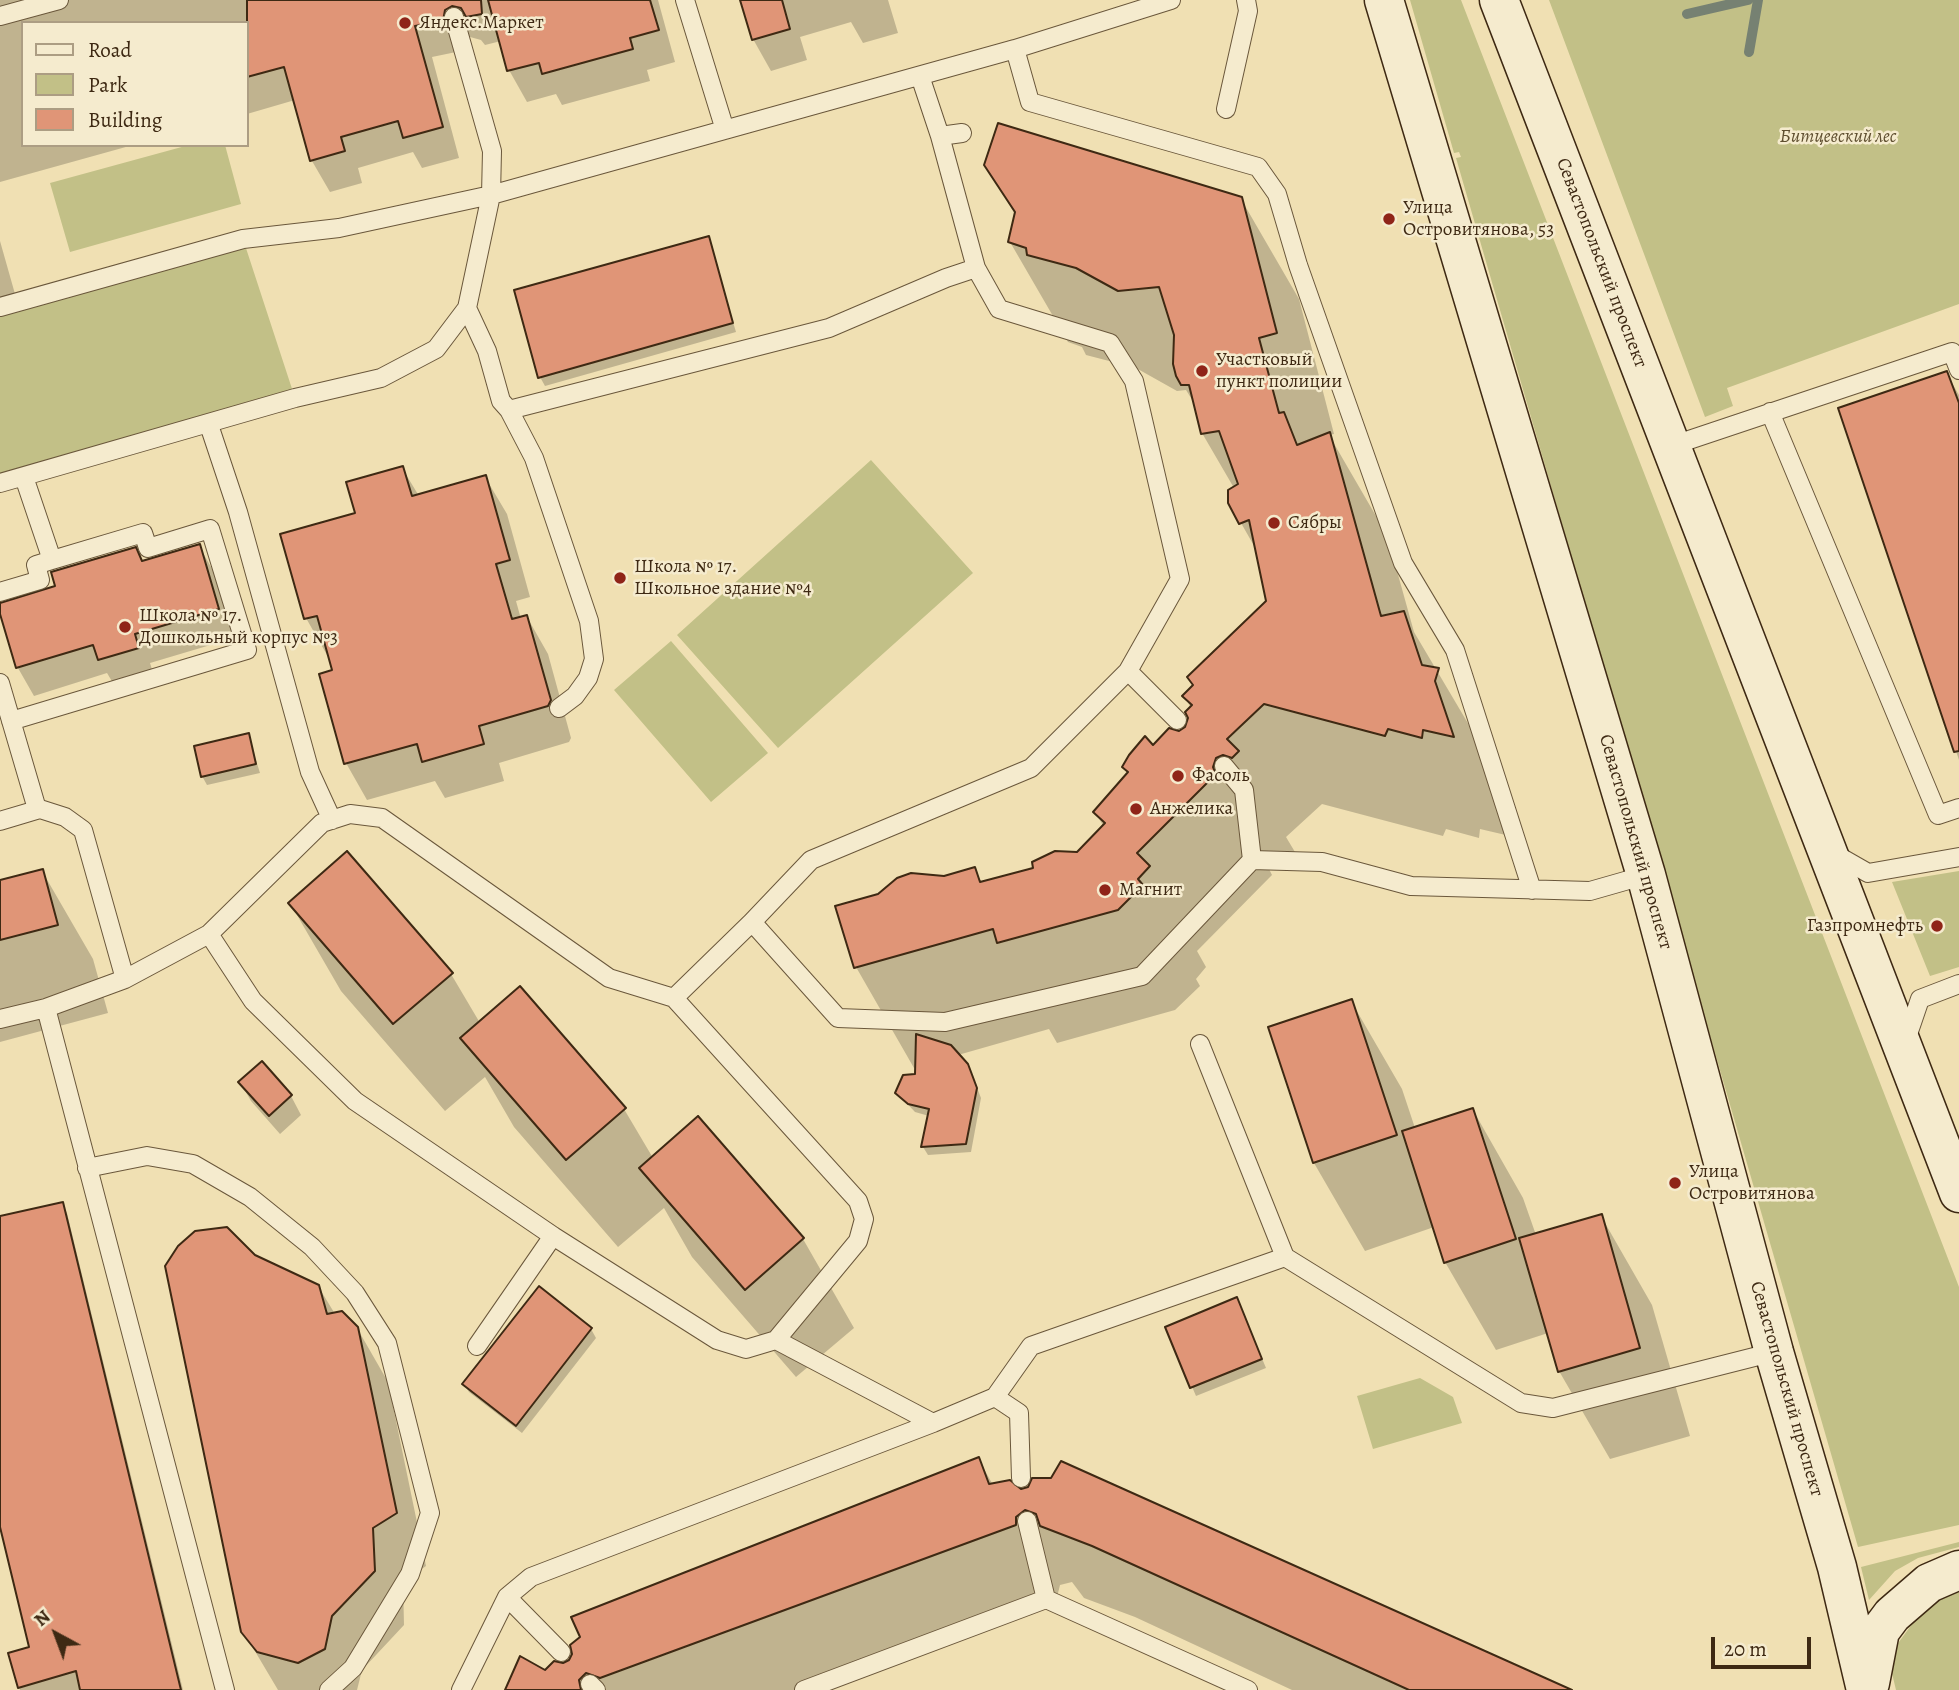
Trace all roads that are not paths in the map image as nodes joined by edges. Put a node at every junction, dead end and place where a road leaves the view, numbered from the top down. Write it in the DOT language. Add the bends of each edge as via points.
graph roads {
  1 [pos="59,0"];
  2 [pos="685,0"];
  3 [pos="1171,0"];
  4 [pos="1246,0"];
  5 [pos="1384,0"];
  6 [pos="1499,0"];
  7 [pos="0,16"];
  8 [pos="454,17"];
  9 [pos="1015,49"];
  10 [pos="920,76"];
  11 [pos="1226,109"];
  12 [pos="725,130"];
  13 [pos="962,133"];
  14 [pos="940,136"];
  15 [pos="491,195"];
  16 [pos="976,268"];
  17 [pos="0,307"];
  18 [pos="467,308"];
  19 [pos="1959,370"];
  20 [pos="509,410"];
  21 [pos="1769,412"];
  22 [pos="209,425"];
  23 [pos="1671,446"];
  24 [pos="24,477"];
  25 [pos="0,483"];
  26 [pos="52,560"];
  27 [pos="0,592"];
  28 [pos="1128,671"];
  29 [pos="0,683"];
  30 [pos="559,708"];
  31 [pos="1177,720"];
  32 [pos="11,721"];
  33 [pos="1224,766"];
  34 [pos="1959,808"];
  35 [pos="37,809"];
  36 [pos="332,820"];
  37 [pos="0,821"];
  38 [pos="1828,850"];
  39 [pos="1959,858"];
  40 [pos="1252,860"];
  41 [pos="1646,875"];
  42 [pos="1532,890"];
  43 [pos="752,922"];
  44 [pos="209,934"];
  45 [pos="125,979"];
  46 [pos="1959,984"];
  47 [pos="674,998"];
  48 [pos="46,1008"];
  49 [pos="0,1019"];
  50 [pos="1200,1044"];
  51 [pos="1903,1046"];
  52 [pos="87,1168"];
  53 [pos="1959,1193"];
  54 [pos="553,1236"];
  55 [pos="1285,1257"];
  56 [pos="776,1340"];
  57 [pos="477,1346"];
  58 [pos="1774,1353"];
  59 [pos="995,1397"];
  60 [pos="933,1423"];
  61 [pos="1021,1478"];
  62 [pos="1027,1521"];
  63 [pos="1959,1570"];
  64 [pos="507,1597"];
  65 [pos="1046,1599"];
  66 [pos="561,1652"];
  67 [pos="225,1690"];
  68 [pos="330,1690"];
  69 [pos="461,1690"];
  70 [pos="804,1690"];
  71 [pos="1248,1690"];
  72 [pos="1868,1690"];
  1 -- 7 [label="lane"];
  2 -- 12 [label="lane"];
  3 -- 9 [label="lane"];
  4 -- 11 [label="lane" via="1248,11"];
  5 -- 41 [label="main road, Севастопольский проспект"];
  6 -- 23 [label="main road, Севастопольский проспект"];
  8 -- 15 [label="lane" via="492,151"];
  9 -- 10 [label="lane"];
  9 -- 42 [label="lane" via="1030,102 1258,167 1277,194 1403,563 1455,650"];
  10 -- 12 [label="lane"];
  10 -- 14 [label="lane"];
  12 -- 15 [label="lane"];
  13 -- 14 [label="lane"];
  14 -- 16 [label="lane"];
  15 -- 17 [label="lane" via="340,228 243,239"];
  15 -- 18 [label="lane"];
  16 -- 20 [label="lane" via="830,328"];
  16 -- 28 [label="lane" via="999,309 1110,343 1134,381 1180,579"];
  18 -- 20 [label="lane" via="487,351 501,401"];
  18 -- 22 [label="lane" via="436,349 381,377"];
  19 -- 21 [label="lane" via="1952,352"];
  20 -- 30 [label="lane" via="534,458 589,621 594,659 588,678"];
  21 -- 23 [label="lane"];
  21 -- 34 [label="lane" via="1938,815"];
  22 -- 24 [label="lane"];
  22 -- 36 [label="lane" via="242,525 310,772"];
  23 -- 38 [label="main road, Севастопольский проспект"];
  24 -- 25 [label="lane"];
  24 -- 26 [label="lane"];
  26 -- 27 [label="lane" via="36,565 40,580"];
  26 -- 32 [label="lane" via="144,533 148,548 210,529 247,650"];
  28 -- 31 [label="lane"];
  28 -- 43 [label="lane" via="1031,768 811,860"];
  29 -- 32 [label="lane"];
  32 -- 35 [label="lane"];
  33 -- 40 [label="lane" via="1244,790"];
  35 -- 37 [label="lane"];
  35 -- 45 [label="lane" via="65,817 83,830"];
  36 -- 44 [label="lane" via="322,823"];
  36 -- 47 [label="lane" via="350,814 382,818 609,978"];
  38 -- 39 [label="lane" via="1868,873"];
  38 -- 51 [label="main road, Севастопольский проспект"];
  40 -- 42 [label="lane" via="1322,862 1411,886"];
  40 -- 43 [label="lane" via="1142,976 945,1022 838,1018"];
  41 -- 42 [label="lane" via="1590,891"];
  41 -- 58 [label="main road, Севастопольский проспект"];
  43 -- 47 [label="lane"];
  44 -- 45 [label="lane"];
  44 -- 54 [label="lane" via="253,1001 355,1101"];
  45 -- 48 [label="lane"];
  46 -- 51 [label="lane" via="1920,999"];
  47 -- 56 [label="lane" via="858,1201 864,1219 858,1241"];
  48 -- 49 [label="lane"];
  48 -- 52 [label="lane"];
  50 -- 55 [label="lane"];
  51 -- 53 [label="main road, Севастопольский проспект"];
  52 -- 67 [label="lane"];
  52 -- 68 [label="lane" via="147,1156 193,1164 250,1197 312,1247 355,1293 387,1343 430,1513 411,1574 353,1668"];
  54 -- 56 [label="lane" via="717,1340 746,1349"];
  54 -- 57 [label="lane"];
  55 -- 58 [label="lane" via="1521,1403 1553,1408"];
  55 -- 59 [label="lane" via="1031,1346"];
  56 -- 60 [label="lane"];
  58 -- 72 [label="main road, Севастопольский проспект"];
  59 -- 60 [label="lane"];
  59 -- 61 [label="lane" via="1019,1413"];
  60 -- 64 [label="lane" via="531,1577"];
  62 -- 65 [label="lane"];
  63 -- 72 [label="main road" via="1929,1583 1892,1615 1880,1631"];
  64 -- 66 [label="lane"];
  64 -- 69 [label="lane"];
  65 -- 70 [label="lane"];
  65 -- 71 [label="lane"];
}
